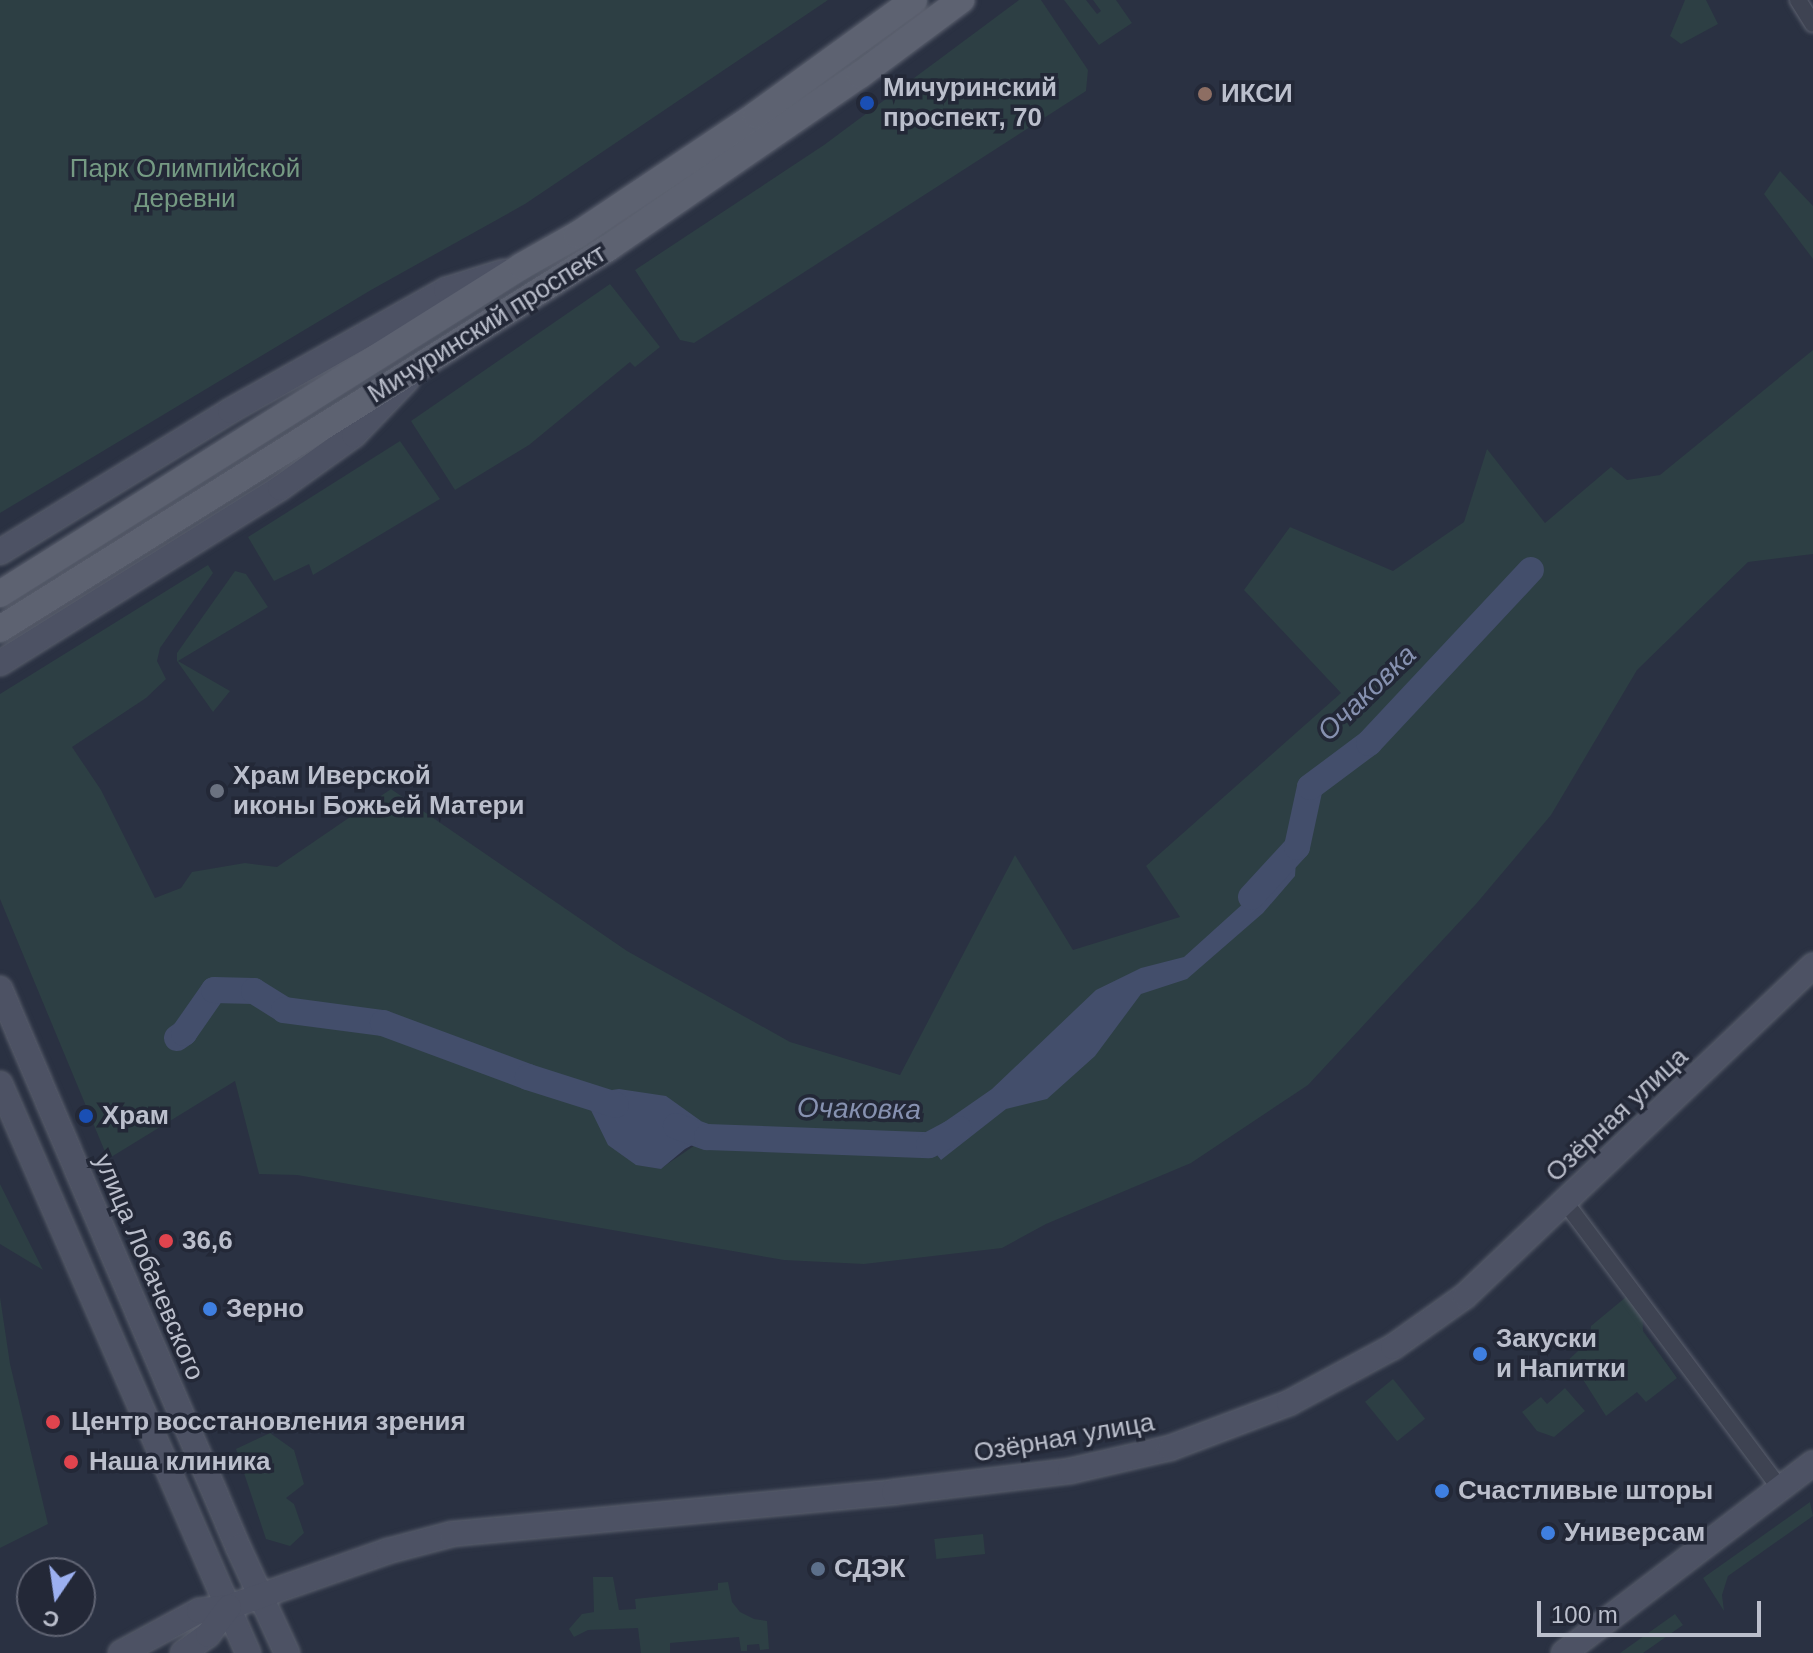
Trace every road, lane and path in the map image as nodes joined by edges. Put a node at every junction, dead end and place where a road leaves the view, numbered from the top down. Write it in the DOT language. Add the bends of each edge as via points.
graph roads {
  1 [pos="914,0"];
  2 [pos="961,0"];
  3 [pos="1798,0"];
  4 [pos="1813,24"];
  5 [pos="522,266"];
  6 [pos="422,364"];
  7 [pos="0,552"];
  8 [pos="0,594"];
  9 [pos="0,629"];
  10 [pos="25,647"];
  11 [pos="0,649"];
  12 [pos="0,663"];
  13 [pos="1813,966"];
  14 [pos="0,989"];
  15 [pos="0,1084"];
  16 [pos="1565,1202"];
  17 [pos="1813,1463"];
  18 [pos="1780,1488"];
  19 [pos="261,1594"];
  20 [pos="229,1607"];
  21 [pos="121,1653"];
  22 [pos="183,1653"];
  23 [pos="248,1653"];
  24 [pos="287,1653"];
  25 [pos="1564,1653"];
  1 -- 5 [label="main road, Мичуринский проспект" via="756,115"];
  2 -- 6 [label="main road, Мичуринский проспект" via="621,239"];
  3 -- 4 [label="street"];
  5 -- 7 [label="main road" via="446,290 230,411"];
  5 -- 8 [label="main road, Мичуринский проспект"];
  6 -- 9 [label="main road, Мичуринский проспект"];
  6 -- 10 [label="main road" via="354,435 305,470"];
  10 -- 11 [label="main road"];
  10 -- 12 [label="main road"];
  13 -- 16 [label="main road, Озёрная улица"];
  14 -- 19 [label="main road, улица Лобачевского"];
  15 -- 20 [label="main road"];
  16 -- 18 [label="street"];
  16 -- 19 [label="main road, Озёрная улица" via="1465,1296 1393,1347 1289,1403 1170,1448 1106,1465 1024,1477 452,1534"];
  17 -- 18 [label="main road"];
  18 -- 25 [label="main road"];
  19 -- 20 [label="main road, Озёрная улица"];
  19 -- 24 [label="main road, улица Лобачевского"];
  20 -- 21 [label="main road, Озёрная улица" via="199,1611"];
  20 -- 22 [label="main road" via="208,1635"];
  20 -- 23 [label="main road"];
}
